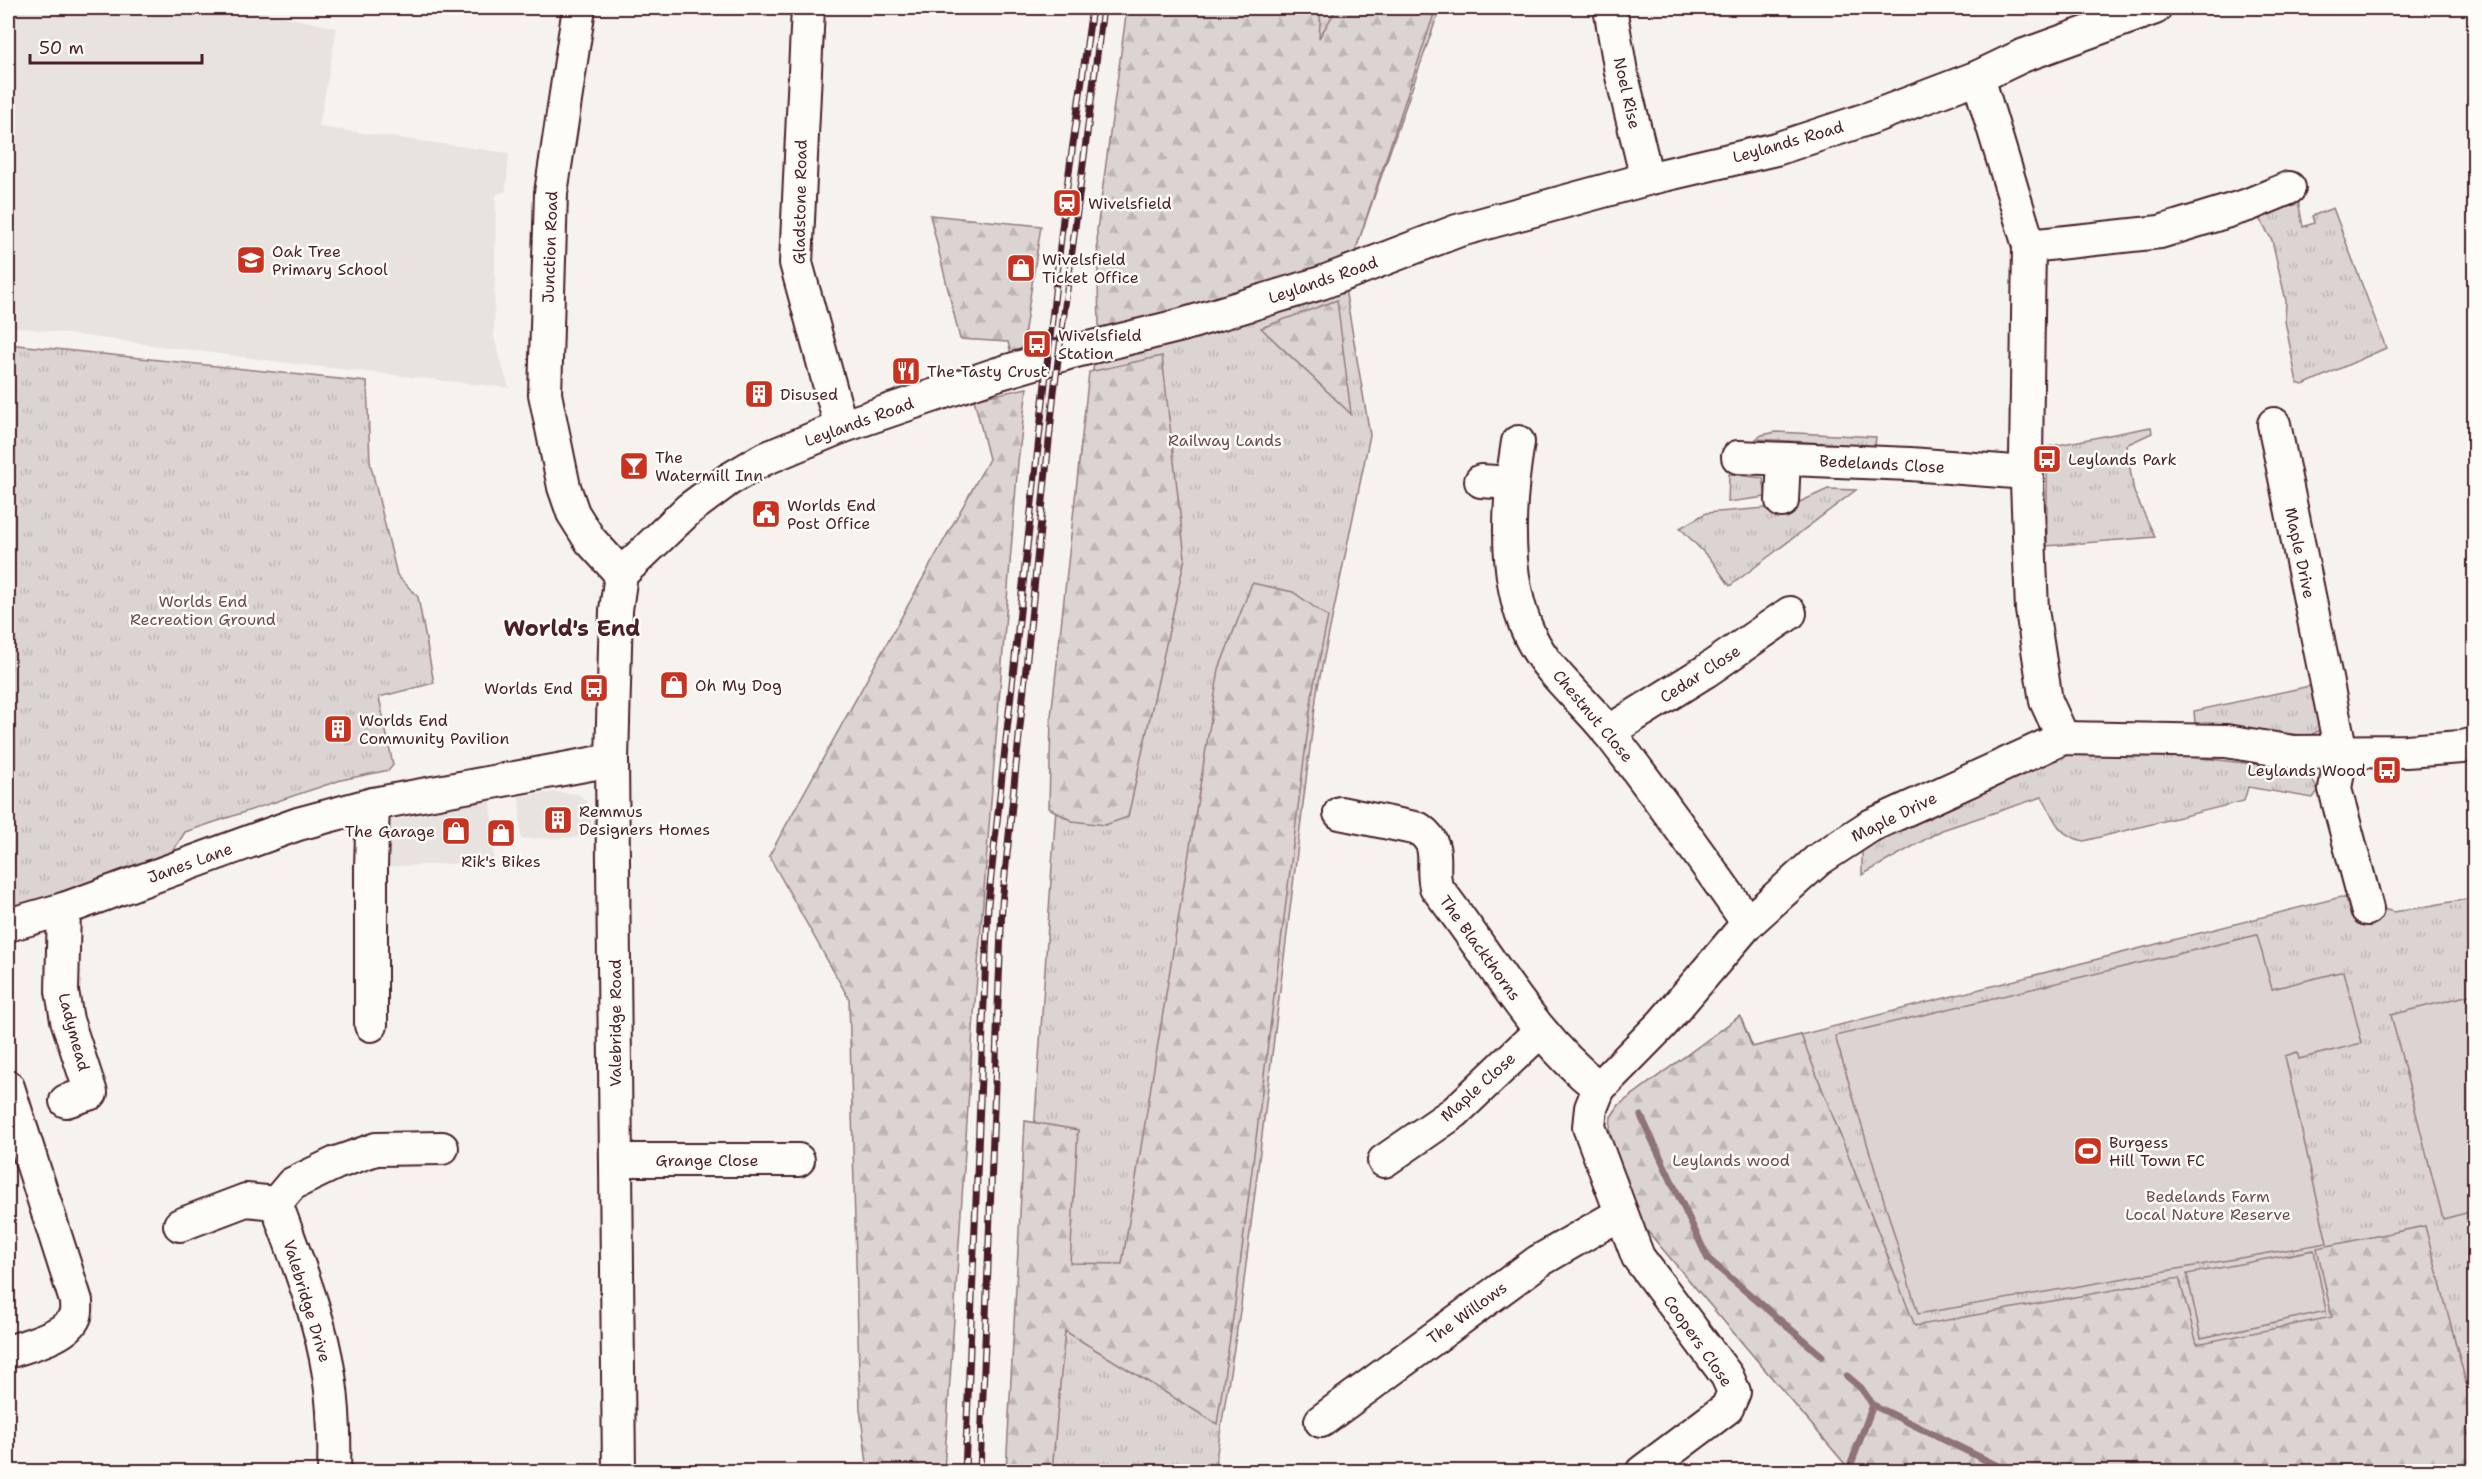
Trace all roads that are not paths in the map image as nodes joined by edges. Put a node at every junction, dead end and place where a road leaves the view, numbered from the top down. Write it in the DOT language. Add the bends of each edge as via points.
graph roads {
  1 [pos="579,8"];
  2 [pos="808,8"];
  3 [pos="1610,8"];
  4 [pos="2155,8"];
  5 [pos="1978,77"];
  6 [pos="1647,178"];
  7 [pos="2289,188"];
  8 [pos="2029,246"];
  9 [pos="2274,424"];
  10 [pos="841,427"];
  11 [pos="1518,442"];
  12 [pos="1738,457"];
  13 [pos="1784,459"];
  14 [pos="2027,473"];
  15 [pos="1782,501"];
  16 [pos="621,574"];
  17 [pos="1790,613"];
  18 [pos="1608,732"];
  19 [pos="2063,738"];
  20 [pos="2475,744"];
  21 [pos="2341,752"];
  22 [pos="612,760"];
  23 [pos="373,804"];
  24 [pos="1340,813"];
  25 [pos="64,909"];
  26 [pos="2367,909"];
  27 [pos="1748,922"];
  28 [pos="8,925"];
  29 [pos="371,1025"];
  30 [pos="1539,1030"];
  31 [pos="8,1087"];
  32 [pos="1599,1088"];
  33 [pos="66,1101"];
  34 [pos="423,1157"];
  35 [pos="616,1160"];
  36 [pos="798,1160"];
  37 [pos="1384,1161"];
  38 [pos="276,1203"];
  39 [pos="1620,1214"];
  40 [pos="180,1225"];
  41 [pos="8,1352"];
  42 [pos="1321,1421"];
  43 [pos="334,1472"];
  44 [pos="619,1472"];
  45 [pos="1642,1472"];
  1 -- 16 [label="street, Junction Road" via="551,193 545,394 564,487 579,525"];
  2 -- 10 [label="street, Gladstone Road" via="796,263"];
  3 -- 6 [label="street, Noel Rise"];
  4 -- 5 [label="street, Leylands Road" via="2022,56"];
  5 -- 6 [label="street, Leylands Road" via="1776,149"];
  5 -- 8 [label="street"];
  6 -- 10 [label="street, Leylands Road" via="1457,231 1322,283 997,374"];
  7 -- 8 [label="street" via="2160,232"];
  8 -- 14 [label="street"];
  9 -- 21 [label="street, Maple Drive"];
  10 -- 16 [label="street, Leylands Road" via="762,460 728,480 689,509"];
  11 -- 18 [label="street, Chestnut Close" via="1496,482 1518,602 1530,636 1554,672"];
  12 -- 13 [label="street, Bedelands Close"];
  13 -- 14 [label="street, Bedelands Close"];
  13 -- 15 [label="street"];
  14 -- 19 [label="street" via="2032,610 2046,701"];
  16 -- 22 [label="street, Valebridge Road" via="616,610"];
  17 -- 18 [label="street, Cedar Close"];
  18 -- 27 [label="street, Chestnut Close"];
  19 -- 21 [label="street, Maple Drive" via="2226,741 2293,752"];
  19 -- 27 [label="street, Maple Drive" via="1870,826 1818,860"];
  20 -- 21 [label="street, Maple Drive"];
  21 -- 26 [label="street, Maple Drive" via="2335,789"];
  22 -- 23 [label="street, Janes Lane"];
  22 -- 35 [label="street, Valebridge Road"];
  23 -- 25 [label="street, Janes Lane" via="298,824"];
  23 -- 29 [label="street"];
  24 -- 30 [label="street, The Blackthorns" via="1419,829 1427,835 1433,842 1436,887"];
  25 -- 28 [label="street, Janes Lane"];
  25 -- 33 [label="street, Ladymead" via="62,992 91,1093"];
  27 -- 32 [label="street, Maple Drive" via="1662,1024"];
  30 -- 32 [label="street, The Blackthorns"];
  30 -- 37 [label="street, Maple Close" via="1455,1112"];
  31 -- 41 [label="street" via="76,1301 75,1316 68,1326 51,1337"];
  32 -- 39 [label="street, Maple Drive" via="1589,1127"];
  34 -- 38 [label="street" via="376,1149 292,1184"];
  35 -- 36 [label="street, Grange Close"];
  35 -- 44 [label="street, Valebridge Road"];
  38 -- 40 [label="street" via="246,1200"];
  38 -- 43 [label="street, Valebridge Drive" via="314,1315 329,1374"];
  39 -- 42 [label="street, The Willows" via="1539,1261"];
  39 -- 45 [label="street, Coopers Close" via="1638,1257 1727,1376 1734,1392 1727,1408"];
}
